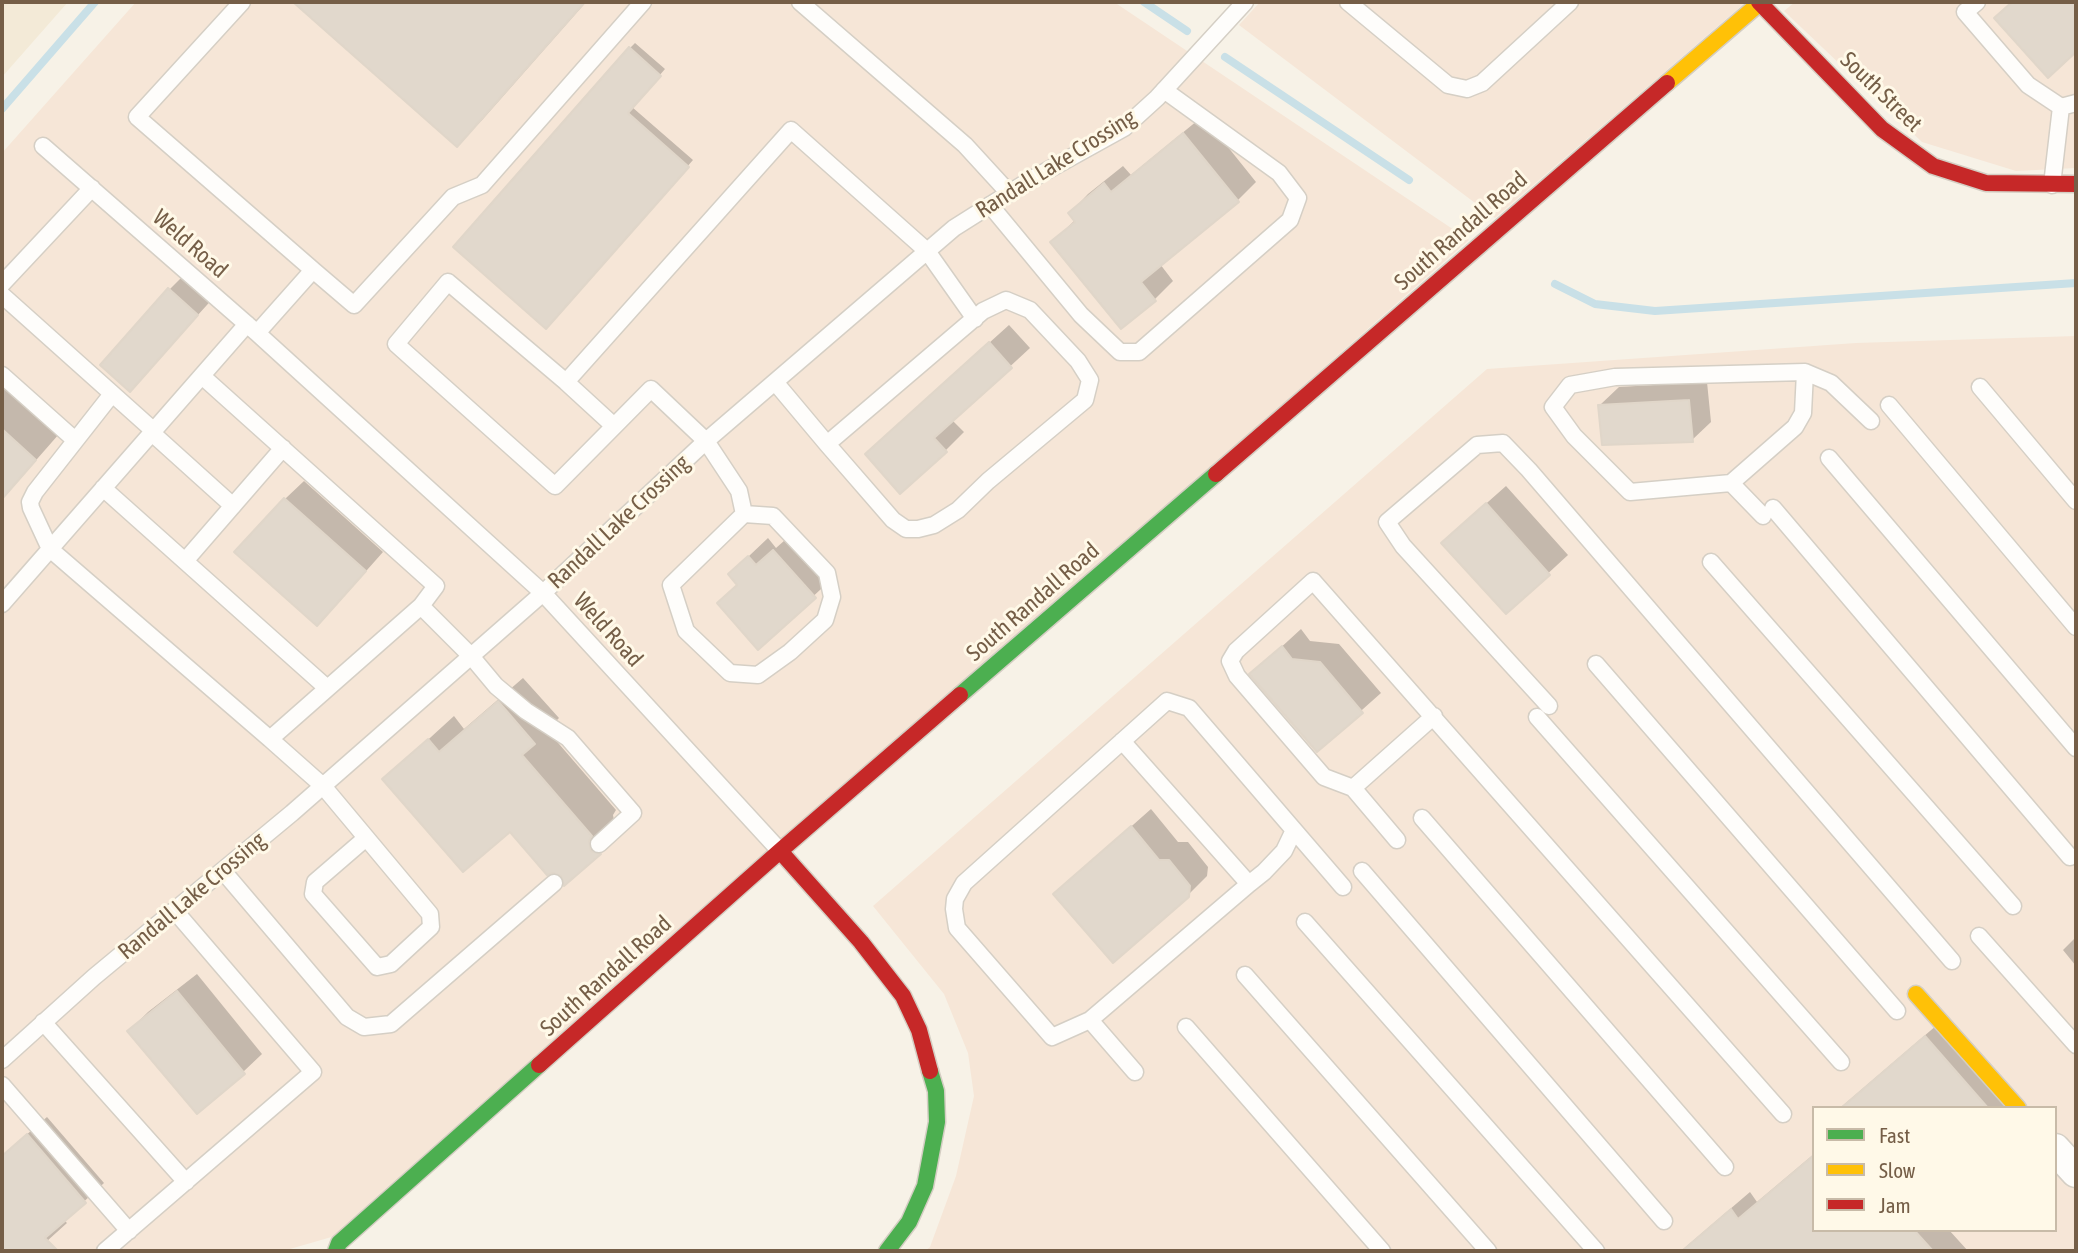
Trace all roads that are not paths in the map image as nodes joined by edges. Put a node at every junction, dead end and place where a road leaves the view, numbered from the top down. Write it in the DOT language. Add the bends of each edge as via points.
graph roads {
  1 [pos="242,2"];
  2 [pos="643,2"];
  3 [pos="800,2"];
  4 [pos="1245,2"];
  5 [pos="1348,2"];
  6 [pos="1570,2"];
  7 [pos="1760,2"];
  8 [pos="1977,2"];
  9 [pos="1164,90"];
  10 [pos="2069,105"];
  11 [pos="43,146"];
  12 [pos="2076,184"];
  13 [pos="2052,185"];
  14 [pos="92,188"];
  15 [pos="1009,193"];
  16 [pos="990,205"];
  17 [pos="927,251"];
  18 [pos="313,271"];
  19 [pos="2,284"];
  20 [pos="2,295"];
  21 [pos="975,319"];
  22 [pos="252,328"];
  23 [pos="1805,372"];
  24 [pos="2,375"];
  25 [pos="202,376"];
  26 [pos="566,382"];
  27 [pos="775,382"];
  28 [pos="1980,387"];
  29 [pos="112,394"];
  30 [pos="1889,405"];
  31 [pos="1871,421"];
  32 [pos="614,426"];
  33 [pos="153,432"];
  34 [pos="75,440"];
  35 [pos="706,441"];
  36 [pos="827,444"];
  37 [pos="283,448"];
  38 [pos="1829,458"];
  39 [pos="1731,483"];
  40 [pos="103,488"];
  41 [pos="2076,501"];
  42 [pos="233,506"];
  43 [pos="744,514"];
  44 [pos="50,549"];
  45 [pos="186,561"];
  46 [pos="1711,562"];
  47 [pos="543,593"];
  48 [pos="3,600"];
  49 [pos="421,606"];
  50 [pos="2076,627"];
  51 [pos="471,656"];
  52 [pos="1596,664"];
  53 [pos="327,688"];
  54 [pos="1434,716"];
  55 [pos="270,739"];
  56 [pos="1122,741"];
  57 [pos="2076,748"];
  58 [pos="323,786"];
  59 [pos="1353,788"];
  60 [pos="1422,818"];
  61 [pos="1294,830"];
  62 [pos="366,838"];
  63 [pos="1397,840"];
  64 [pos="599,844"];
  65 [pos="780,851"];
  66 [pos="2070,857"];
  67 [pos="223,871"];
  68 [pos="1362,871"];
  69 [pos="554,883"];
  70 [pos="1249,884"];
  71 [pos="1343,887"];
  72 [pos="2013,906"];
  73 [pos="175,911"];
  74 [pos="1305,922"];
  75 [pos="1979,936"];
  76 [pos="1952,961"];
  77 [pos="1245,975"];
  78 [pos="1916,994"];
  79 [pos="1897,1011"];
  80 [pos="1090,1020"];
  81 [pos="43,1022"];
  82 [pos="1186,1027"];
  83 [pos="2076,1045"];
  84 [pos="2,1060"];
  85 [pos="1841,1062"];
  86 [pos="1135,1072"];
  87 [pos="2,1085"];
  88 [pos="2016,1106"];
  89 [pos="1783,1114"];
  90 [pos="2057,1151"];
  91 [pos="1725,1167"];
  92 [pos="2076,1172"];
  93 [pos="186,1182"];
  94 [pos="1664,1221"];
  95 [pos="129,1231"];
  96 [pos="332,1248"];
  97 [pos="105,1251"];
  98 [pos="887,1251"];
  99 [pos="1382,1251"];
  100 [pos="1488,1251"];
  101 [pos="1596,1251"];
  1 -- 18 [label="lane" via="137,117"];
  2 -- 18 [label="lane" via="482,185 453,197 354,305"];
  3 -- 15 [label="lane" via="965,145"];
  4 -- 9 [label="lane, Randall Lake Crossing"];
  5 -- 6 [label="lane" via="1448,85 1467,89 1482,83"];
  7 -- 13 [label="main road, South Street" via="1882,128 1933,166 1986,183"];
  7 -- 65 [label="main road, South Randall Road"];
  8 -- 10 [label="lane" via="1965,12 2028,85"];
  9 -- 15 [label="lane, Randall Lake Crossing" via="1124,128"];
  9 -- 16 [label="lane" via="1279,173 1298,198 1290,220 1139,352 1120,352 1081,315"];
  10 -- 13 [label="lane"];
  11 -- 14 [label="lane, Weld Road"];
  12 -- 13 [label="main road, South Street"];
  14 -- 19 [label="lane"];
  14 -- 22 [label="lane, Weld Road"];
  15 -- 16 [label="lane, Randall Lake Crossing"];
  16 -- 17 [label="lane, Randall Lake Crossing"];
  17 -- 21 [label="lane"];
  17 -- 26 [label="lane" via="791,130"];
  17 -- 27 [label="lane, Randall Lake Crossing"];
  18 -- 22 [label="lane"];
  20 -- 29 [label="lane"];
  21 -- 36 [label="lane"];
  21 -- 36 [label="lane" via="1006,300 1030,310 1090,380 1085,400 934,525 906,529 892,520"];
  22 -- 25 [label="lane"];
  22 -- 47 [label="lane, Weld Road"];
  23 -- 31 [label="lane" via="1831,383"];
  23 -- 39 [label="lane" via="1802,413 1795,427"];
  23 -- 39 [label="lane" via="1615,377 1570,385 1553,407 1574,436 1630,492"];
  24 -- 34 [label="lane"];
  25 -- 33 [label="lane"];
  25 -- 37 [label="lane"];
  26 -- 32 [label="lane"];
  26 -- 32 [label="lane" via="448,282 396,344 555,486"];
  27 -- 35 [label="lane, Randall Lake Crossing"];
  27 -- 36 [label="lane"];
  28 -- 41 [label="lane"];
  29 -- 33 [label="lane"];
  29 -- 34 [label="lane"];
  30 -- 50 [label="lane"];
  32 -- 35 [label="lane" via="651,389"];
  33 -- 40 [label="lane"];
  33 -- 42 [label="lane"];
  34 -- 44 [label="lane" via="30,502"];
  35 -- 43 [label="lane" via="739,491"];
  35 -- 47 [label="lane, Randall Lake Crossing"];
  37 -- 42 [label="lane"];
  37 -- 49 [label="lane" via="436,586"];
  38 -- 57 [label="lane"];
  39 -- 66 [label="lane" via="1768,512"];
  40 -- 44 [label="lane"];
  40 -- 45 [label="lane"];
  42 -- 45 [label="lane"];
  43 -- 43 [label="lane" via="773,516 827,573 832,597 825,620 758,675 730,673 686,631 671,585"];
  44 -- 48 [label="lane"];
  44 -- 55 [label="lane"];
  45 -- 53 [label="lane"];
  46 -- 72 [label="lane"];
  47 -- 51 [label="lane, Randall Lake Crossing"];
  47 -- 65 [label="lane, Weld Road"];
  49 -- 51 [label="lane"];
  49 -- 53 [label="lane"];
  51 -- 58 [label="lane, Randall Lake Crossing"];
  51 -- 64 [label="lane" via="496,686 568,738 633,813"];
  52 -- 79 [label="lane"];
  53 -- 55 [label="lane"];
  54 -- 59 [label="lane"];
  54 -- 59 [label="lane" via="1313,581 1236,651 1230,662 1324,777"];
  54 -- 89 [label="lane"];
  55 -- 58 [label="lane"];
  56 -- 61 [label="lane" via="1167,701 1189,708"];
  56 -- 70 [label="lane"];
  56 -- 80 [label="lane" via="964,883 955,899 957,928 1052,1037"];
  58 -- 62 [label="lane"];
  58 -- 67 [label="lane, Randall Lake Crossing"];
  59 -- 63 [label="lane"];
  60 -- 91 [label="lane"];
  61 -- 70 [label="lane" via="1284,851"];
  61 -- 71 [label="lane"];
  62 -- 62 [label="lane" via="430,914 431,927 391,964 377,967 313,894 315,882"];
  65 -- 96 [label="main road, South Randall Road"];
  65 -- 98 [label="main road, Weld Road" via="903,996 919,1030 936,1091 937,1122 925,1186 909,1222"];
  67 -- 69 [label="lane" via="347,1017 364,1027 391,1024"];
  67 -- 73 [label="lane, Randall Lake Crossing"];
  68 -- 94 [label="lane"];
  70 -- 80 [label="lane"];
  73 -- 81 [label="lane, Randall Lake Crossing"];
  73 -- 93 [label="lane" via="313,1072"];
  74 -- 101 [label="lane"];
  75 -- 83 [label="lane"];
  76 -- 85 [label="lane" via="1503,443 1477,445 1387,522"];
  77 -- 100 [label="lane"];
  78 -- 88 [label="main road"];
  80 -- 86 [label="lane"];
  81 -- 84 [label="lane, Randall Lake Crossing"];
  81 -- 93 [label="lane"];
  82 -- 99 [label="lane"];
  87 -- 95 [label="lane"];
  90 -- 92 [label="street"];
  93 -- 95 [label="lane"];
  95 -- 97 [label="lane"];
}
